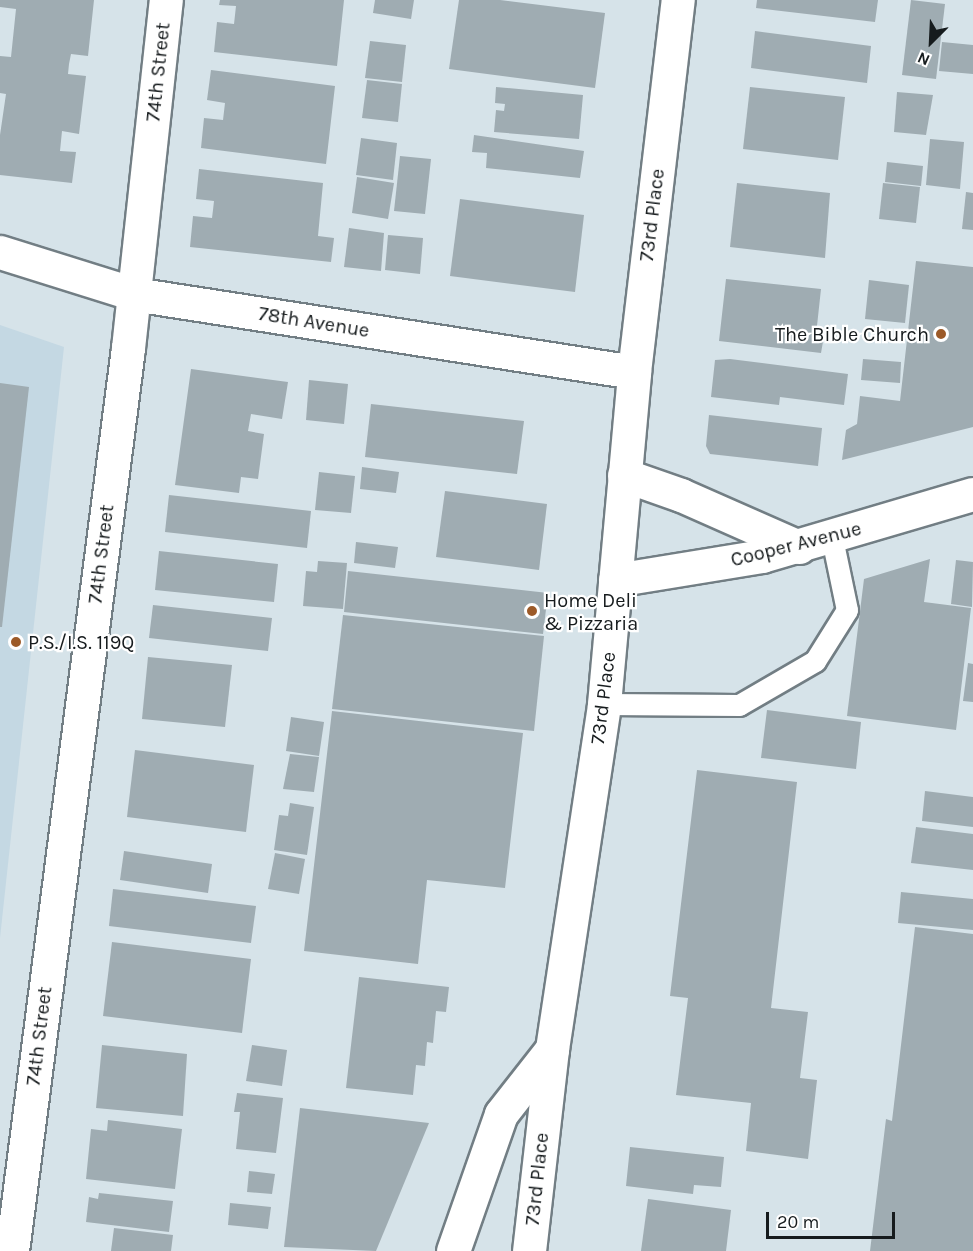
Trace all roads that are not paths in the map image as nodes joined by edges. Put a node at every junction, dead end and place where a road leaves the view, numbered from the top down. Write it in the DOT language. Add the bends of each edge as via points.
graph roads {
  1 [pos="166,0"];
  2 [pos="678,0"];
  3 [pos="0,252"];
  4 [pos="134,294"];
  5 [pos="633,372"];
  6 [pos="624,476"];
  7 [pos="973,494"];
  8 [pos="832,538"];
  9 [pos="799,547"];
  10 [pos="615,580"];
  11 [pos="604,704"];
  12 [pos="552,1049"];
  13 [pos="12,1251"];
  14 [pos="453,1251"];
  15 [pos="529,1251"];
  1 -- 4 [label="street, 74th Street"];
  2 -- 5 [label="street, 73rd Place"];
  3 -- 4 [label="street, 78th Avenue"];
  4 -- 5 [label="street, 78th Avenue"];
  4 -- 13 [label="street, 74th Street"];
  5 -- 6 [label="street, 73rd Place"];
  6 -- 9 [label="street" via="681,495"];
  6 -- 10 [label="street, 73rd Place"];
  7 -- 8 [label="street, Cooper Avenue"];
  8 -- 9 [label="street, Cooper Avenue"];
  8 -- 11 [label="lane" via="847,610 815,661 739,705"];
  9 -- 10 [label="street, Cooper Avenue"];
  10 -- 11 [label="street, 73rd Place"];
  11 -- 12 [label="street, 73rd Place"];
  12 -- 14 [label="street" via="501,1114"];
  12 -- 15 [label="street, 73rd Place"];
}
